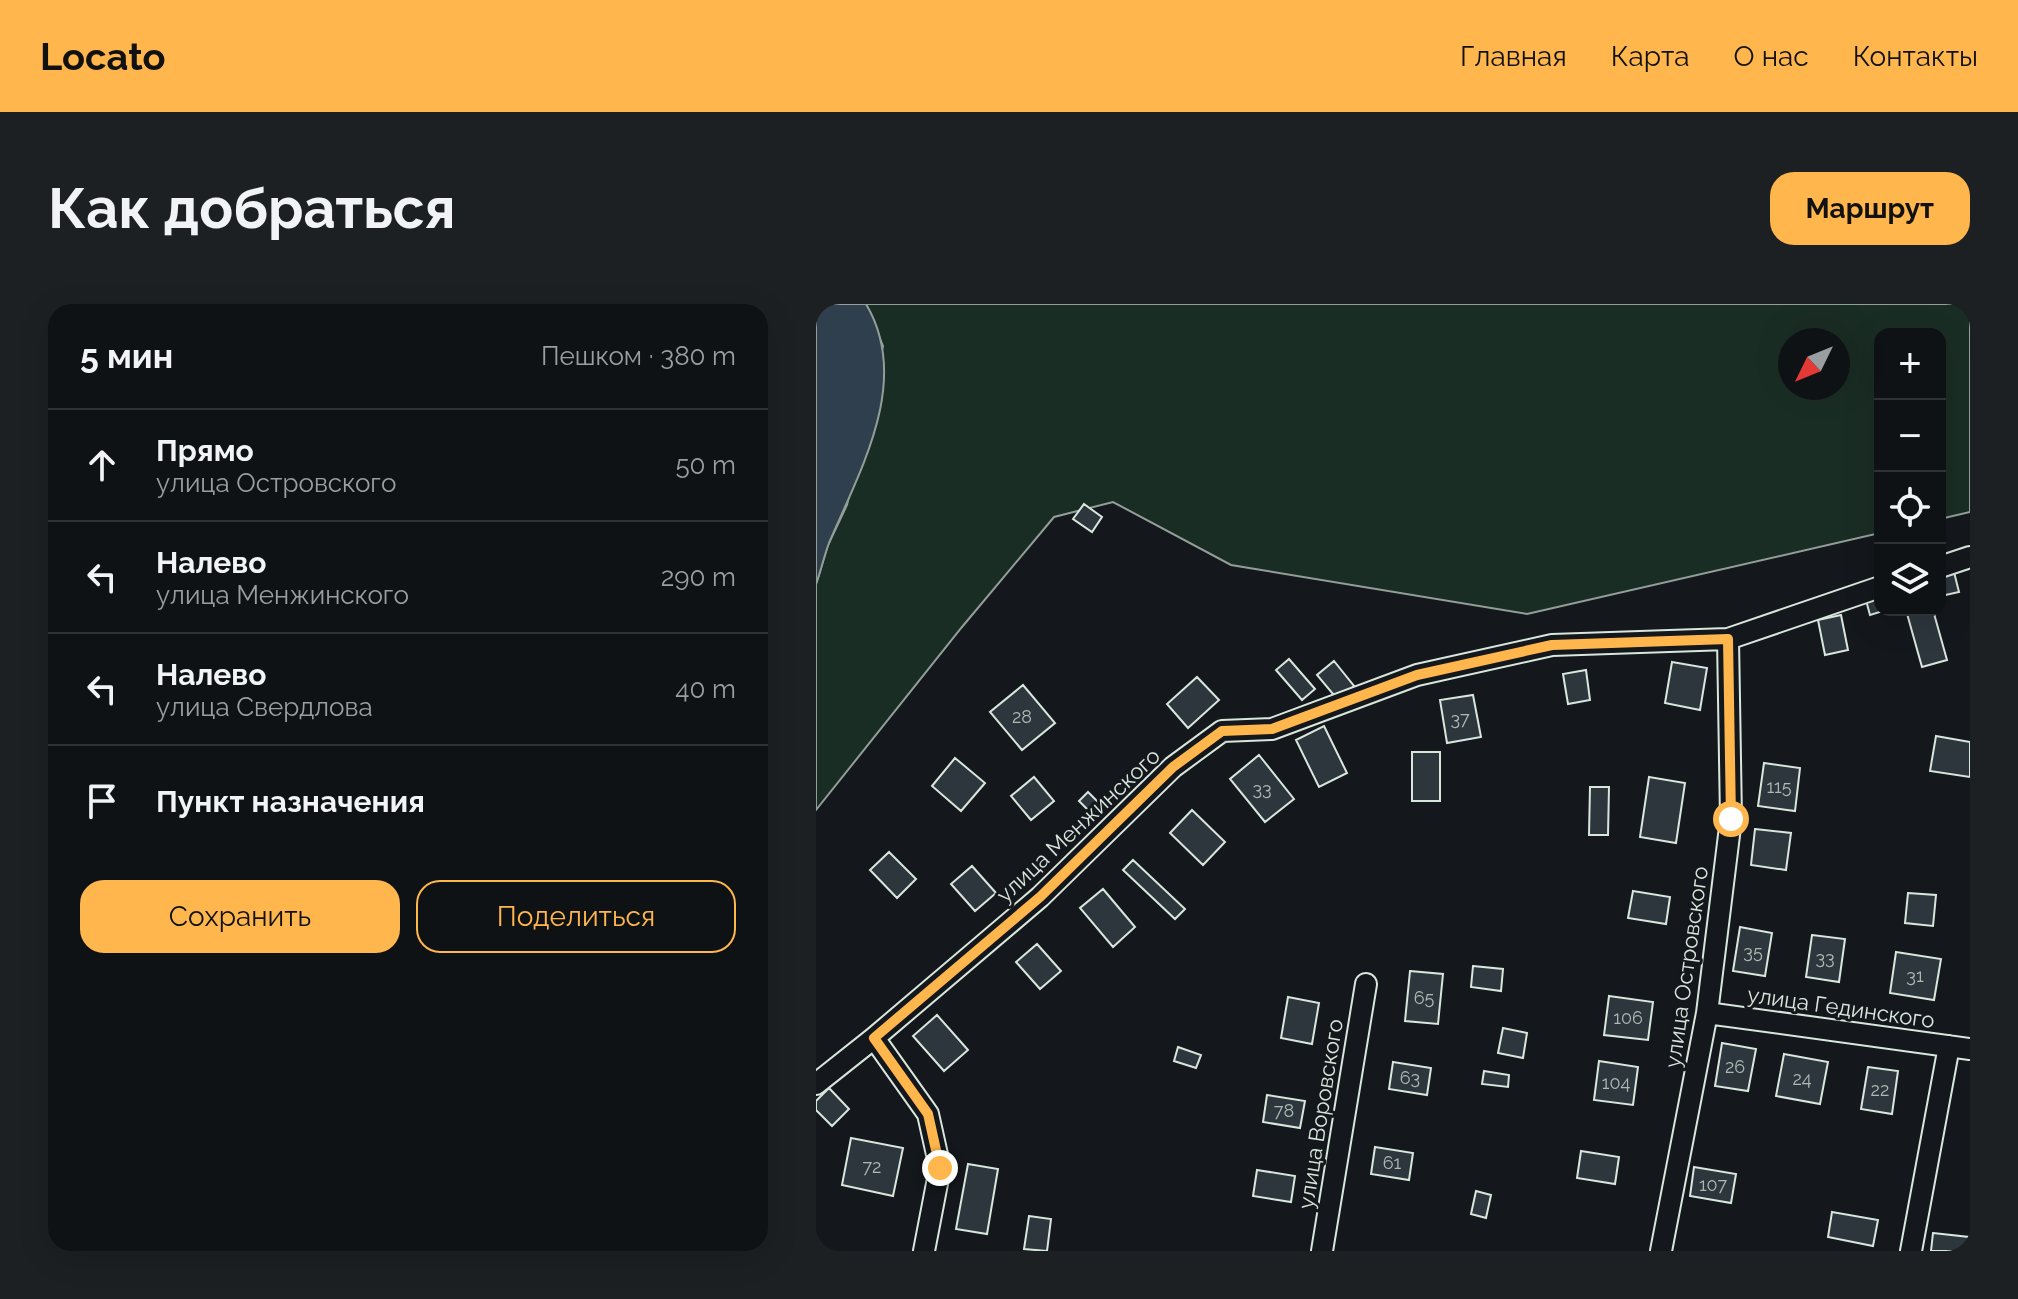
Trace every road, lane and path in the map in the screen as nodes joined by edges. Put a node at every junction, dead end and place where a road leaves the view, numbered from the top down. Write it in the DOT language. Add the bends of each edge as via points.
graph roads {
  1 [pos="1970,557"];
  2 [pos="1946,565"];
  3 [pos="1874,589"];
  4 [pos="1728,639"];
  5 [pos="1366,984"];
  6 [pos="1707,1013"];
  7 [pos="874,1038"];
  8 [pos="1949,1046"];
  9 [pos="1970,1049"];
  10 [pos="816,1084"];
  11 [pos="924,1251"];
  12 [pos="1322,1251"];
  13 [pos="1661,1251"];
  14 [pos="1911,1251"];
  1 -- 2 [label="street"];
  3 -- 4 [label="street, улица Менжинского"];
  4 -- 6 [label="street, улица Островского" via="1731,819"];
  4 -- 7 [label="street, улица Менжинского" via="1552,645 1417,675 1272,729 1222,731 1173,767 1040,897"];
  5 -- 12 [label="street, улица Воровского"];
  6 -- 8 [label="street, улица Гединского"];
  6 -- 13 [label="street, улица Островского"];
  7 -- 10 [label="street, улица Менжинского"];
  7 -- 11 [label="street" via="928,1114 940,1168"];
  8 -- 9 [label="street, улица Гединского"];
  8 -- 14 [label="street"];
}
